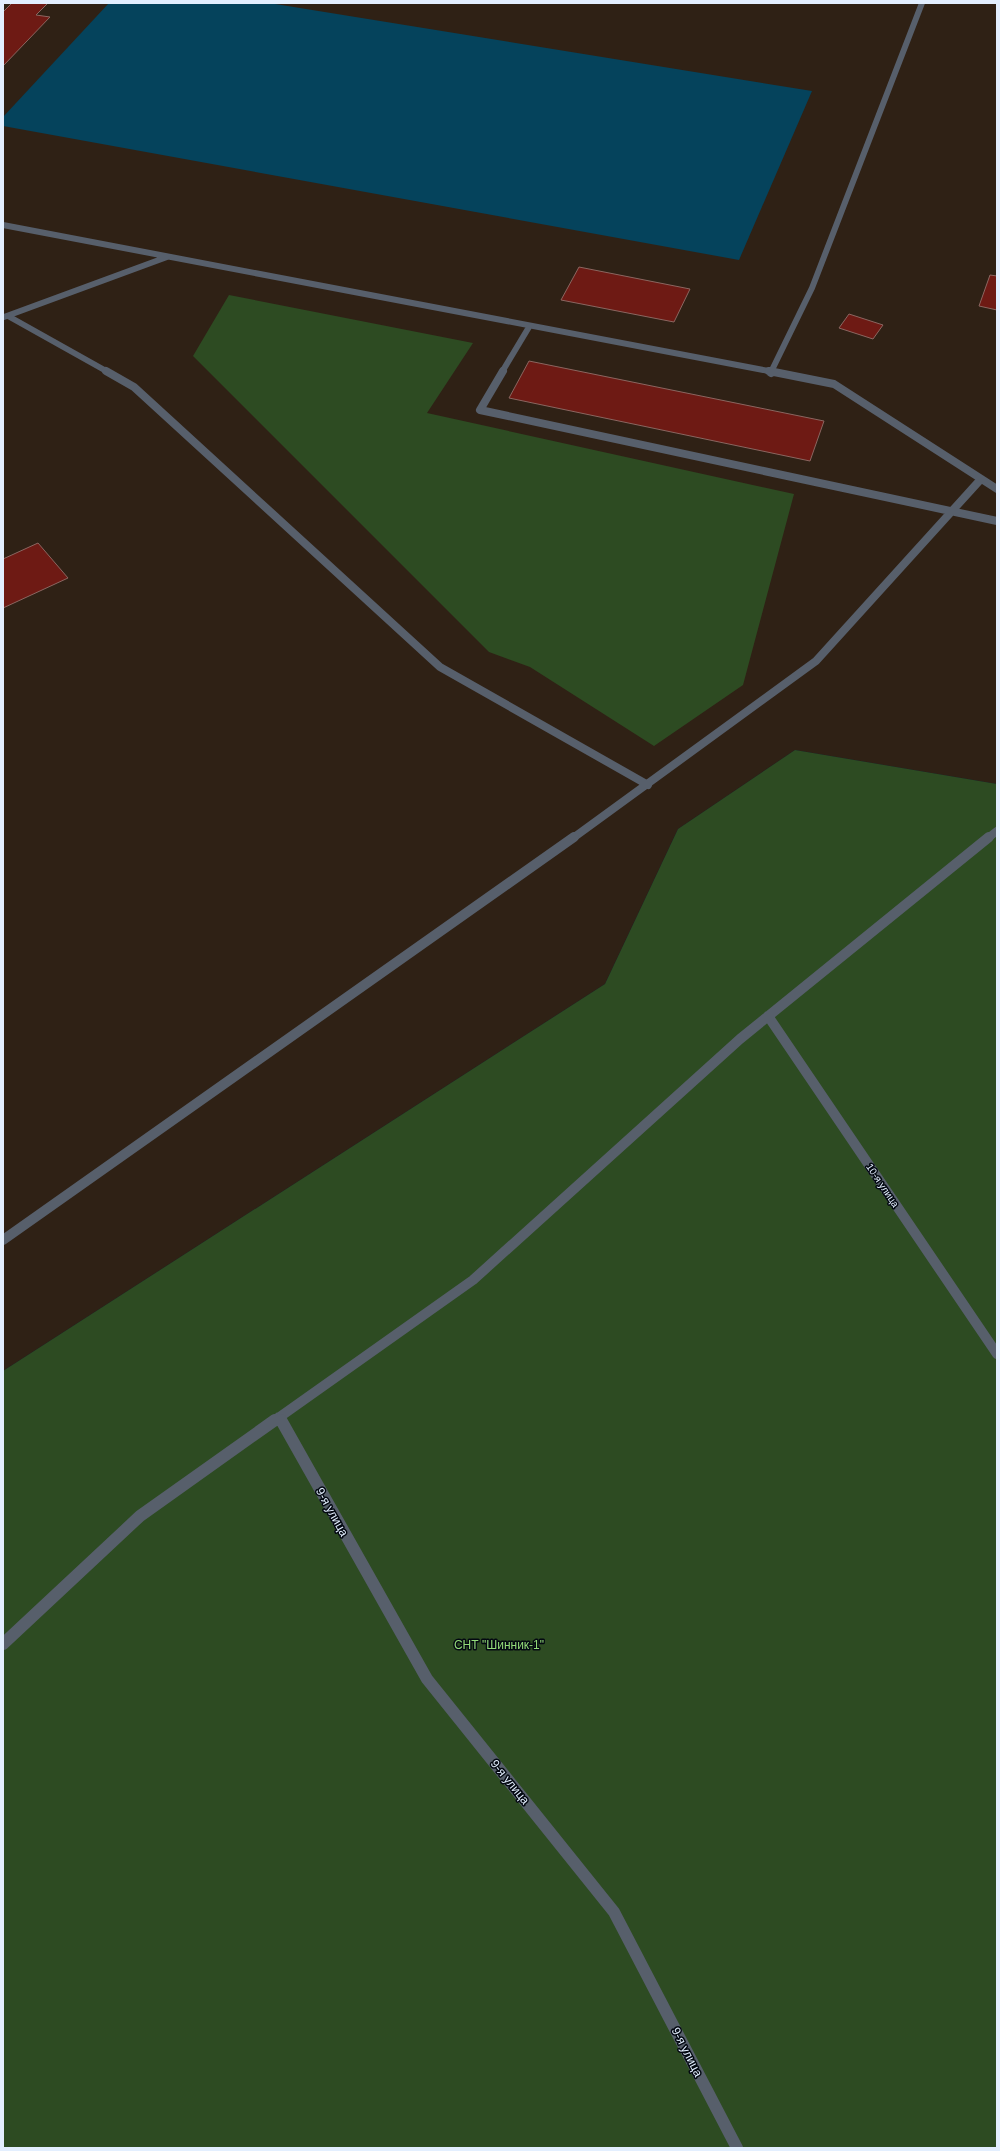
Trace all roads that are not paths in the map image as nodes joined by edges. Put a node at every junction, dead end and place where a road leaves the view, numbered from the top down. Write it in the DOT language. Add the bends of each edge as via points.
graph roads {
  1 [pos="922,3"];
  2 [pos="3,225"];
  3 [pos="167,257"];
  4 [pos="6,317"];
  5 [pos="529,327"];
  6 [pos="771,372"];
  7 [pos="981,479"];
  8 [pos="997,489"];
  9 [pos="951,512"];
  10 [pos="997,521"];
  11 [pos="648,785"];
  12 [pos="997,831"];
  13 [pos="768,1016"];
  14 [pos="3,1240"];
  15 [pos="997,1354"];
  16 [pos="279,1417"];
  17 [pos="3,1644"];
  18 [pos="737,2148"];
  1 -- 6 [label="street" via="812,288"];
  2 -- 3 [label="street"];
  3 -- 4 [label="street"];
  3 -- 5 [label="street"];
  4 -- 11 [label="street" via="134,387 440,668"];
  5 -- 6 [label="street"];
  5 -- 9 [label="street" via="480,410"];
  6 -- 7 [label="street" via="834,384"];
  7 -- 8 [label="street"];
  7 -- 9 [label="street"];
  9 -- 10 [label="street"];
  9 -- 11 [label="street" via="816,660"];
  11 -- 14 [label="street"];
  12 -- 13 [label="street"];
  13 -- 15 [label="street, 10-я улица"];
  13 -- 16 [label="street" via="473,1280"];
  16 -- 17 [label="street" via="140,1516"];
  16 -- 18 [label="street, 9-я улица" via="426,1679 614,1912"];
}
